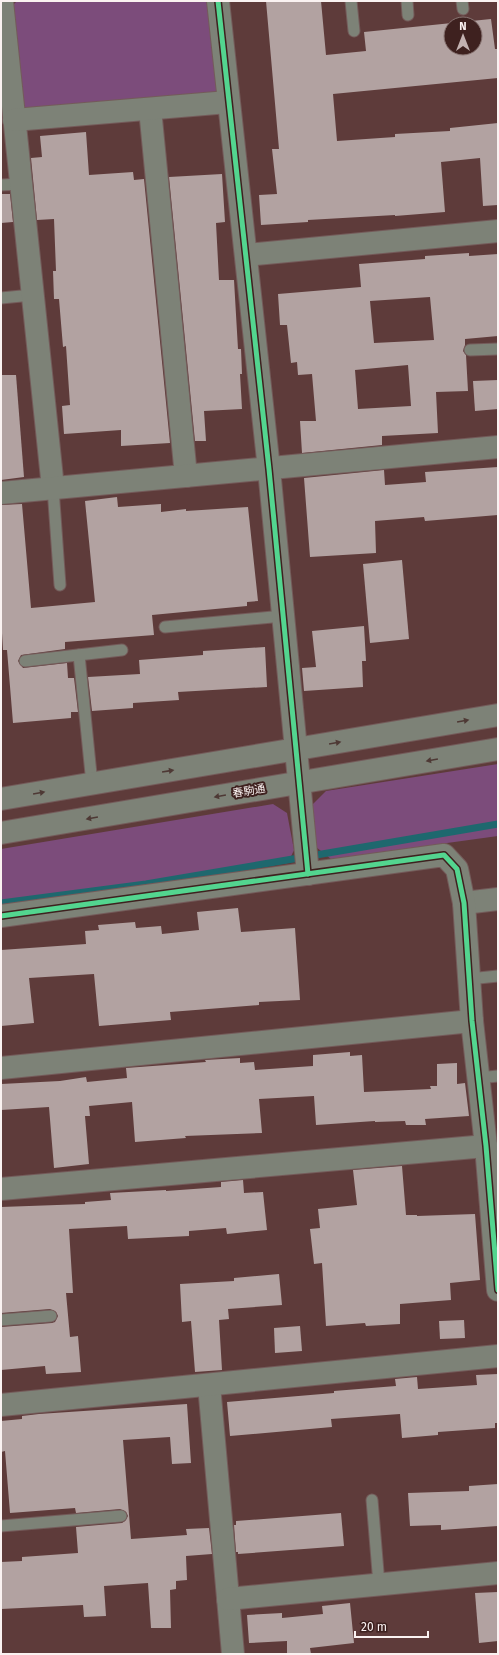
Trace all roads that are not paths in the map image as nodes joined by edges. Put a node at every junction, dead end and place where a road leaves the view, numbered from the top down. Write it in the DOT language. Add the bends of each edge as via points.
graph roads {
  1 [pos="2,1"];
  2 [pos="218,1"];
  3 [pos="351,1"];
  4 [pos="407,1"];
  5 [pos="408,15"];
  6 [pos="354,31"];
  7 [pos="228,102"];
  8 [pos="150,109"];
  9 [pos="14,120"];
  10 [pos="11,184"];
  11 [pos="498,231"];
  12 [pos="246,255"];
  13 [pos="32,295"];
  14 [pos="1,298"];
  15 [pos="498,349"];
  16 [pos="470,350"];
  17 [pos="498,447"];
  18 [pos="269,469"];
  19 [pos="186,476"];
  20 [pos="53,488"];
  21 [pos="1,493"];
  22 [pos="60,585"];
  23 [pos="283,616"];
  24 [pos="165,627"];
  25 [pos="122,650"];
  26 [pos="79,655"];
  27 [pos="25,661"];
  28 [pos="498,715"];
  29 [pos="297,749"];
  30 [pos="498,749"];
  31 [pos="300,782"];
  32 [pos="92,784"];
  33 [pos="1,799"];
  34 [pos="1,833"];
  35 [pos="308,874"];
  36 [pos="498,899"];
  37 [pos="464,903"];
  38 [pos="1,916"];
  39 [pos="498,976"];
  40 [pos="469,978"];
  41 [pos="472,1021"];
  42 [pos="1,1068"];
  43 [pos="488,1077"];
  44 [pos="492,1145"];
  45 [pos="1,1189"];
  46 [pos="496,1246"];
  47 [pos="498,1290"];
  48 [pos="51,1316"];
  49 [pos="1,1320"];
  50 [pos="498,1356"];
  51 [pos="209,1385"];
  52 [pos="1,1406"];
  53 [pos="372,1500"];
  54 [pos="121,1516"];
  55 [pos="1,1526"];
  56 [pos="498,1573"];
  57 [pos="379,1584"];
  58 [pos="228,1598"];
  59 [pos="233,1654"];
  1 -- 9 [label="street"];
  2 -- 7 [label="street"];
  3 -- 6 [label="lane"];
  4 -- 5 [label="lane"];
  7 -- 8 [label="street"];
  7 -- 12 [label="street"];
  8 -- 9 [label="street"];
  8 -- 19 [label="street"];
  9 -- 10 [label="street"];
  10 -- 13 [label="street"];
  11 -- 12 [label="street"];
  12 -- 18 [label="street"];
  13 -- 14 [label="lane"];
  13 -- 20 [label="street"];
  15 -- 16 [label="lane"];
  17 -- 18 [label="street"];
  18 -- 19 [label="street"];
  18 -- 23 [label="street"];
  19 -- 20 [label="street"];
  20 -- 21 [label="street"];
  20 -- 22 [label="lane"];
  23 -- 24 [label="lane"];
  23 -- 29 [label="street"];
  25 -- 26 [label="lane"];
  26 -- 27 [label="lane"];
  26 -- 32 [label="lane"];
  29 -- 28 [label="street, one-way"];
  29 -- 31 [label="street"];
  32 -- 29 [label="street, one-way"];
  30 -- 31 [label="street, 春駒通, one-way"];
  31 -- 34 [label="street, 春駒通, one-way"];
  31 -- 35 [label="street"];
  33 -- 32 [label="street, one-way"];
  35 -- 37 [label="street" via="444,855 457,869"];
  35 -- 38 [label="street"];
  36 -- 37 [label="street"];
  37 -- 40 [label="street"];
  39 -- 40 [label="lane"];
  40 -- 41 [label="street"];
  41 -- 42 [label="street"];
  41 -- 43 [label="street"];
  43 -- 44 [label="street"];
  44 -- 45 [label="street"];
  44 -- 46 [label="street"];
  46 -- 47 [label="street"];
  48 -- 49 [label="lane"];
  50 -- 51 [label="street"];
  51 -- 52 [label="street"];
  51 -- 58 [label="street"];
  53 -- 57 [label="lane"];
  54 -- 55 [label="lane"];
  56 -- 57 [label="street"];
  57 -- 58 [label="street"];
  58 -- 59 [label="street"];
}
